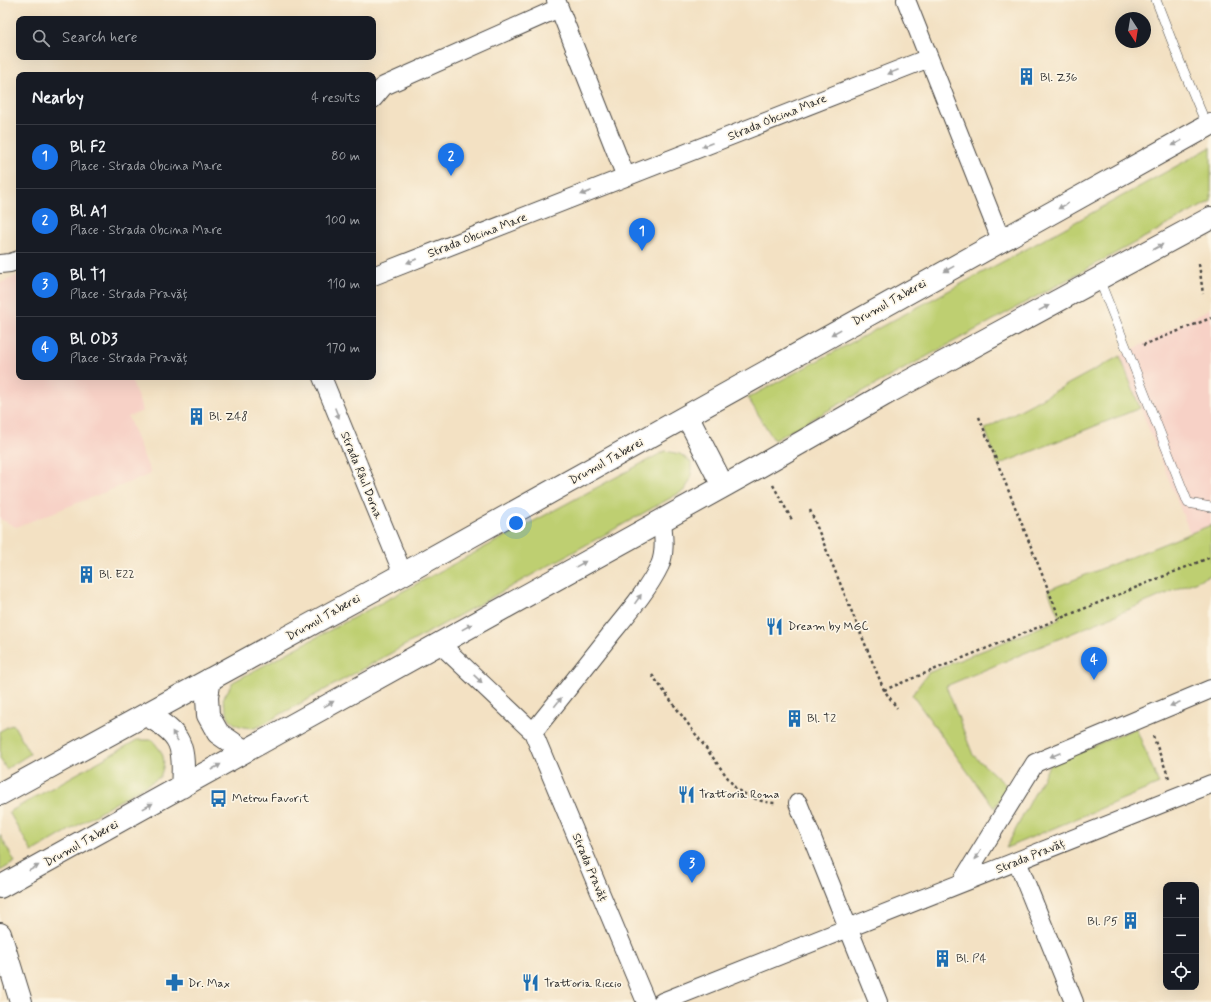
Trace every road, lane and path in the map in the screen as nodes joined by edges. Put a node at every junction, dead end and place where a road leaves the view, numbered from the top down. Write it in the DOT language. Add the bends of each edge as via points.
graph roads {
  1 [pos="906,0"];
  2 [pos="1156,0"];
  3 [pos="558,4"];
  4 [pos="929,58"];
  5 [pos="376,95"];
  6 [pos="1209,125"];
  7 [pos="626,177"];
  8 [pos="1211,218"];
  9 [pos="1001,240"];
  10 [pos="16,261"];
  11 [pos="0,264"];
  12 [pos="1199,264"];
  13 [pos="376,275"];
  14 [pos="1098,280"];
  15 [pos="1203,294"];
  16 [pos="1211,318"];
  17 [pos="1127,351"];
  18 [pos="323,380"];
  19 [pos="687,416"];
  20 [pos="979,417"];
  21 [pos="762,465"];
  22 [pos="723,486"];
  23 [pos="1211,508"];
  24 [pos="810,510"];
  25 [pos="662,520"];
  26 [pos="792,520"];
  27 [pos="1211,557"];
  28 [pos="402,574"];
  29 [pos="1060,619"];
  30 [pos="439,643"];
  31 [pos="652,675"];
  32 [pos="210,679"];
  33 [pos="1211,689"];
  34 [pos="884,690"];
  35 [pos="897,708"];
  36 [pos="145,715"];
  37 [pos="1146,717"];
  38 [pos="534,732"];
  39 [pos="244,751"];
  40 [pos="1211,784"];
  41 [pos="182,787"];
  42 [pos="0,794"];
  43 [pos="1177,797"];
  44 [pos="798,803"];
  45 [pos="1017,861"];
  46 [pos="961,883"];
  47 [pos="0,887"];
  48 [pos="848,928"];
  49 [pos="0,934"];
  50 [pos="20,1002"];
  51 [pos="646,1002"];
  52 [pos="662,1002"];
  53 [pos="878,1002"];
  54 [pos="1074,1002"];
  1 -- 4 [label="street"];
  2 -- 6 [label="lane" via="1180,62"];
  3 -- 5 [label="street" via="384,86"];
  3 -- 7 [label="street"];
  4 -- 7 [label="street, Strada Obcina Mare, one-way"];
  4 -- 9 [label="street"];
  6 -- 9 [label="main road, Drumul Taberei, one-way"];
  7 -- 13 [label="street, Strada Obcina Mare, one-way"];
  14 -- 8 [label="main road, Drumul Taberei, one-way"];
  9 -- 19 [label="main road, Drumul Taberei, one-way"];
  10 -- 11 [label="street"];
  12 -- 15 [label="path"];
  14 -- 17 [label="lane"];
  21 -- 14 [label="main road, Drumul Taberei, one-way"];
  16 -- 17 [label="path"];
  17 -- 23 [label="lane" via="1188,503"];
  18 -- 28 [label="street, Strada Râul Dorna, one-way"];
  19 -- 22 [label="main road"];
  19 -- 28 [label="main road, Drumul Taberei"];
  20 -- 29 [label="path"];
  21 -- 22 [label="main road, Drumul Taberei"];
  21 -- 26 [label="path"];
  22 -- 25 [label="main road, Drumul Taberei"];
  24 -- 34 [label="path"];
  30 -- 25 [label="main road, Drumul Taberei, one-way"];
  38 -- 25 [label="street, one-way" via="649,583 660,564 663,551"];
  27 -- 29 [label="path"];
  28 -- 32 [label="main road, Drumul Taberei"];
  29 -- 34 [label="path"];
  30 -- 38 [label="street, one-way"];
  39 -- 30 [label="main road, Drumul Taberei, one-way"];
  31 -- 44 [label="path" via="736,789 765,803"];
  32 -- 36 [label="main road, Drumul Taberei"];
  32 -- 39 [label="main road" via="208,715 218,733"];
  33 -- 37 [label="street, one-way"];
  34 -- 35 [label="path"];
  41 -- 36 [label="main road, one-way" via="184,761 180,745 172,731"];
  36 -- 42 [label="main road, Drumul Taberei"];
  37 -- 43 [label="path"];
  37 -- 46 [label="street, one-way" via="1035,763"];
  38 -- 51 [label="street, Strada Pravăț"];
  41 -- 39 [label="main road, Drumul Taberei, one-way"];
  40 -- 43 [label="street, Strada Pravăț"];
  47 -- 41 [label="main road, Drumul Taberei, one-way"];
  43 -- 45 [label="street, Strada Pravăț"];
  44 -- 48 [label="street"];
  45 -- 46 [label="street, Strada Pravăț"];
  45 -- 54 [label="street"];
  46 -- 48 [label="street, Strada Pravăț"];
  48 -- 52 [label="street, Strada Pravăț"];
  48 -- 53 [label="street"];
  49 -- 50 [label="main road"];
}
